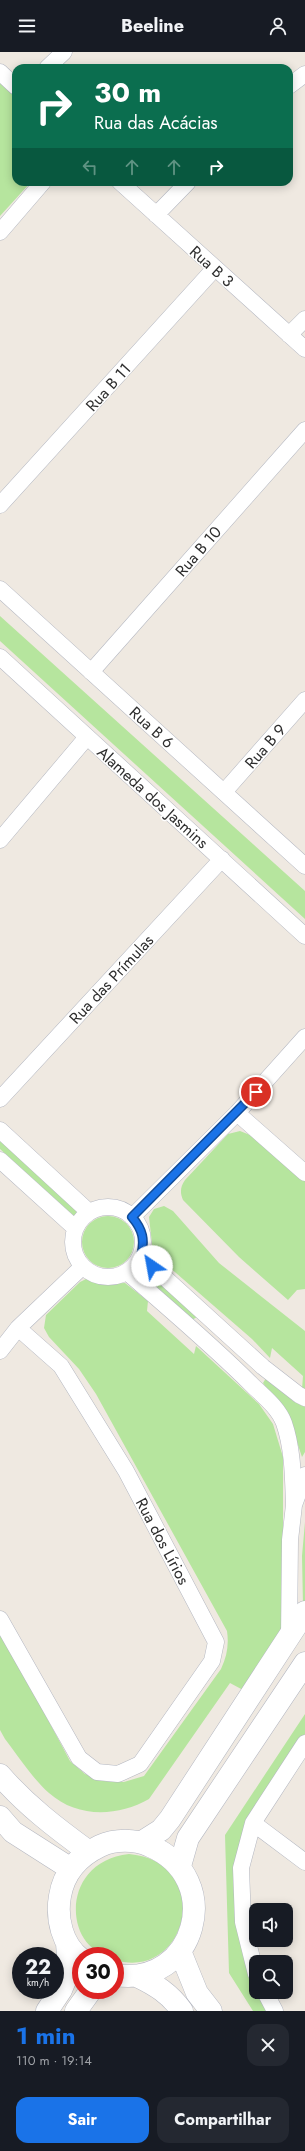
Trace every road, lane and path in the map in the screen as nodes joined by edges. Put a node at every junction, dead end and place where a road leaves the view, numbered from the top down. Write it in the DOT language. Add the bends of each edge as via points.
graph roads {
  1 [pos="64,52"];
  2 [pos="51,64"];
  3 [pos="0,72"];
  4 [pos="305,74"];
  5 [pos="12,83"];
  6 [pos="293,83"];
  7 [pos="40,186"];
  8 [pos="124,186"];
  9 [pos="184,186"];
  10 [pos="156,215"];
  11 [pos="0,232"];
  12 [pos="215,268"];
  13 [pos="305,319"];
  14 [pos="289,335"];
  15 [pos="305,349"];
  16 [pos="305,430"];
  17 [pos="0,505"];
  18 [pos="0,589"];
  19 [pos="0,657"];
  20 [pos="92,672"];
  21 [pos="305,700"];
  22 [pos="87,738"];
  23 [pos="224,792"];
  24 [pos="0,840"];
  25 [pos="222,859"];
  26 [pos="305,866"];
  27 [pos="305,936"];
  28 [pos="305,1037"];
  29 [pos="0,1099"];
  30 [pos="237,1113"];
  31 [pos="0,1130"];
  32 [pos="0,1160"];
  33 [pos="305,1173"];
  34 [pos="89,1212"];
  35 [pos="132,1217"];
  36 [pos="75,1228"];
  37 [pos="141,1256"];
  38 [pos="82,1267"];
  39 [pos="127,1272"];
  40 [pos="206,1315"];
  41 [pos="18,1328"];
  42 [pos="192,1330"];
  43 [pos="0,1350"];
  44 [pos="263,1367"];
  45 [pos="249,1382"];
  46 [pos="305,1398"];
  47 [pos="305,1476"];
  48 [pos="294,1505"];
  49 [pos="305,1612"];
  50 [pos="0,1619"];
  51 [pos="289,1637"];
  52 [pos="305,1663"];
  53 [pos="305,1744"];
  54 [pos="0,1775"];
  55 [pos="0,1817"];
  56 [pos="253,1823"];
  57 [pos="142,1842"];
  58 [pos="89,1852"];
  59 [pos="305,1862"];
  60 [pos="180,1866"];
  61 [pos="71,1869"];
  62 [pos="67,1943"];
  63 [pos="72,1949"];
  64 [pos="180,1951"];
  65 [pos="251,1955"];
  66 [pos="124,1976"];
  67 [pos="137,1976"];
  68 [pos="85,1999"];
  69 [pos="269,1999"];
  70 [pos="47,2011"];
  71 [pos="76,2011"];
  72 [pos="182,2011"];
  73 [pos="210,2011"];
  74 [pos="275,2011"];
  1 -- 2 [label="street"];
  3 -- 5 [label="street"];
  4 -- 6 [label="street"];
  7 -- 11 [label="street"];
  8 -- 10 [label="street, Rua B 3"];
  9 -- 10 [label="street"];
  10 -- 12 [label="street, Rua B 3"];
  12 -- 14 [label="street, Rua B 3"];
  12 -- 17 [label="street, Rua B 11"];
  13 -- 14 [label="street"];
  14 -- 15 [label="street, Rua B 3"];
  16 -- 20 [label="street, Rua B 10"];
  18 -- 20 [label="street, Rua B 6"];
  19 -- 22 [label="street, Alameda dos Jasmins"];
  20 -- 23 [label="street, Rua B 6"];
  21 -- 23 [label="street, Rua B 9"];
  22 -- 24 [label="street"];
  22 -- 25 [label="street, Alameda dos Jasmins"];
  23 -- 26 [label="street, Rua B 6"];
  25 -- 27 [label="street, Alameda dos Jasmins"];
  25 -- 29 [label="street, Rua das Prímulas"];
  28 -- 30 [label="street"];
  30 -- 33 [label="street"];
  30 -- 35 [label="street"];
  31 -- 34 [label="street"];
  32 -- 36 [label="street"];
  34 -- 35 [label="street" via="112,1207 123,1210"];
  34 -- 36 [label="street"];
  35 -- 37 [label="street" via="143,1235"];
  36 -- 38 [label="street" via="73,1249"];
  37 -- 39 [label="street"];
  37 -- 40 [label="street"];
  38 -- 39 [label="street" via="104,1278 116,1277"];
  38 -- 41 [label="street"];
  39 -- 42 [label="street"];
  40 -- 42 [label="street"];
  40 -- 44 [label="street"];
  41 -- 43 [label="street"];
  41 -- 50 [label="street, Rua dos Lírios" via="61,1366 126,1471 216,1642 212,1661 140,1764 118,1774 97,1772 79,1758"];
  42 -- 45 [label="street"];
  44 -- 45 [label="street"];
  44 -- 46 [label="street"];
  45 -- 48 [label="street" via="276,1409 284,1422 293,1473"];
  47 -- 48 [label="street"];
  48 -- 51 [label="street" via="290,1540"];
  49 -- 51 [label="street"];
  51 -- 57 [label="street" via="170,1819 161,1830"];
  52 -- 60 [label="street" via="188,1838"];
  53 -- 56 [label="street"];
  54 -- 58 [label="street" via="45,1820"];
  55 -- 61 [label="street" via="13,1832"];
  56 -- 59 [label="street"];
  56 -- 65 [label="street" via="241,1868 243,1922"];
  57 -- 58 [label="street" via="112,1843"];
  57 -- 60 [label="street" via="163,1851"];
  58 -- 61 [label="street"];
  60 -- 64 [label="street" via="190,1884 195,1903 193,1923"];
  61 -- 62 [label="street" via="62,1886 58,1906 60,1925"];
  62 -- 63 [label="street"];
  62 -- 70 [label="street" via="69,1971 61,1990"];
  64 -- 67 [label="street" via="157,1970"];
  64 -- 73 [label="street" via="197,1993"];
  66 -- 67 [label="street"];
  67 -- 72 [label="street" via="167,1993"];
  68 -- 71 [label="street"];
  69 -- 74 [label="street"];
}
